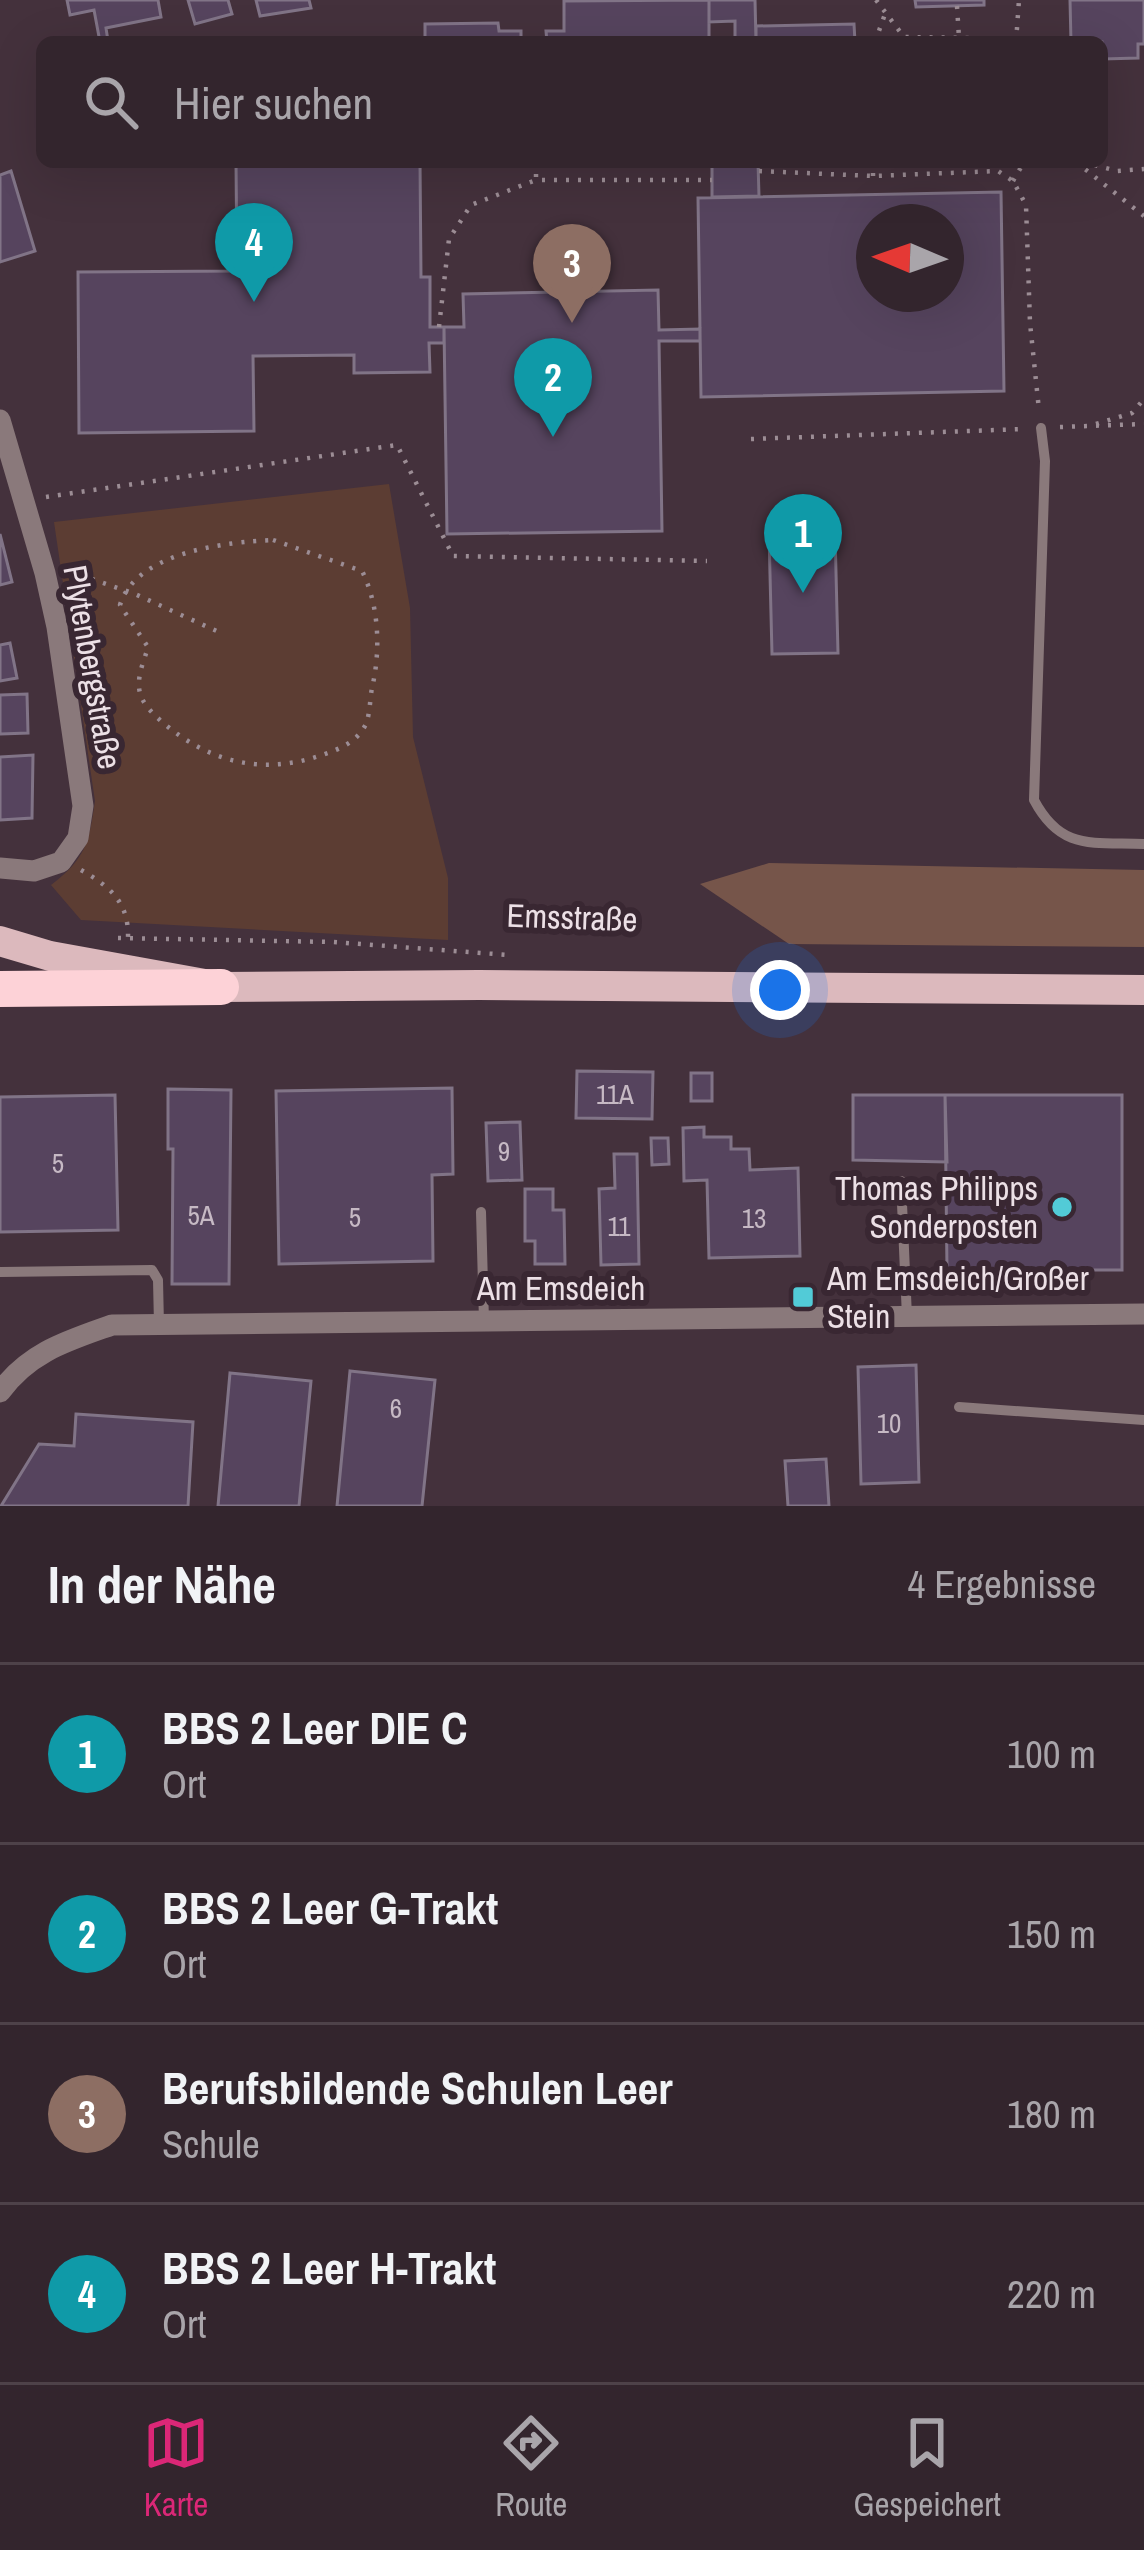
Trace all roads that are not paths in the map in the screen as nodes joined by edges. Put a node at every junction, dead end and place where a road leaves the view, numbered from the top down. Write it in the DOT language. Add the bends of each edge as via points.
graph roads {
  1 [pos="0,420"];
  2 [pos="1041,428"];
  3 [pos="1144,844"];
  4 [pos="0,868"];
  5 [pos="0,941"];
  6 [pos="221,987"];
  7 [pos="0,989"];
  8 [pos="1144,990"];
  9 [pos="901,1181"];
  10 [pos="481,1212"];
  11 [pos="2,1272"];
  12 [pos="1144,1314"];
  13 [pos="908,1317"];
  14 [pos="484,1322"];
  15 [pos="159,1325"];
  16 [pos="0,1392"];
  17 [pos="959,1407"];
  18 [pos="1144,1420"];
  1 -- 4 [label="street, Plytenbergstraße" via="45,573 83,806 78,838 62,862 34,871"];
  2 -- 3 [label="lane" via="1034,800 1065,838"];
  5 -- 6 [label="main road"];
  6 -- 7 [label="highway, Emsstraße"];
  6 -- 8 [label="main road, Emsstraße"];
  9 -- 13 [label="lane"];
  10 -- 14 [label="lane"];
  11 -- 15 [label="lane" via="152,1270"];
  12 -- 13 [label="street, Am Emsdeich"];
  13 -- 14 [label="street, Am Emsdeich"];
  14 -- 15 [label="street, Am Emsdeich"];
  15 -- 16 [label="street, Am Emsdeich" via="112,1325 61,1342 34,1356"];
  17 -- 18 [label="lane"];
}
